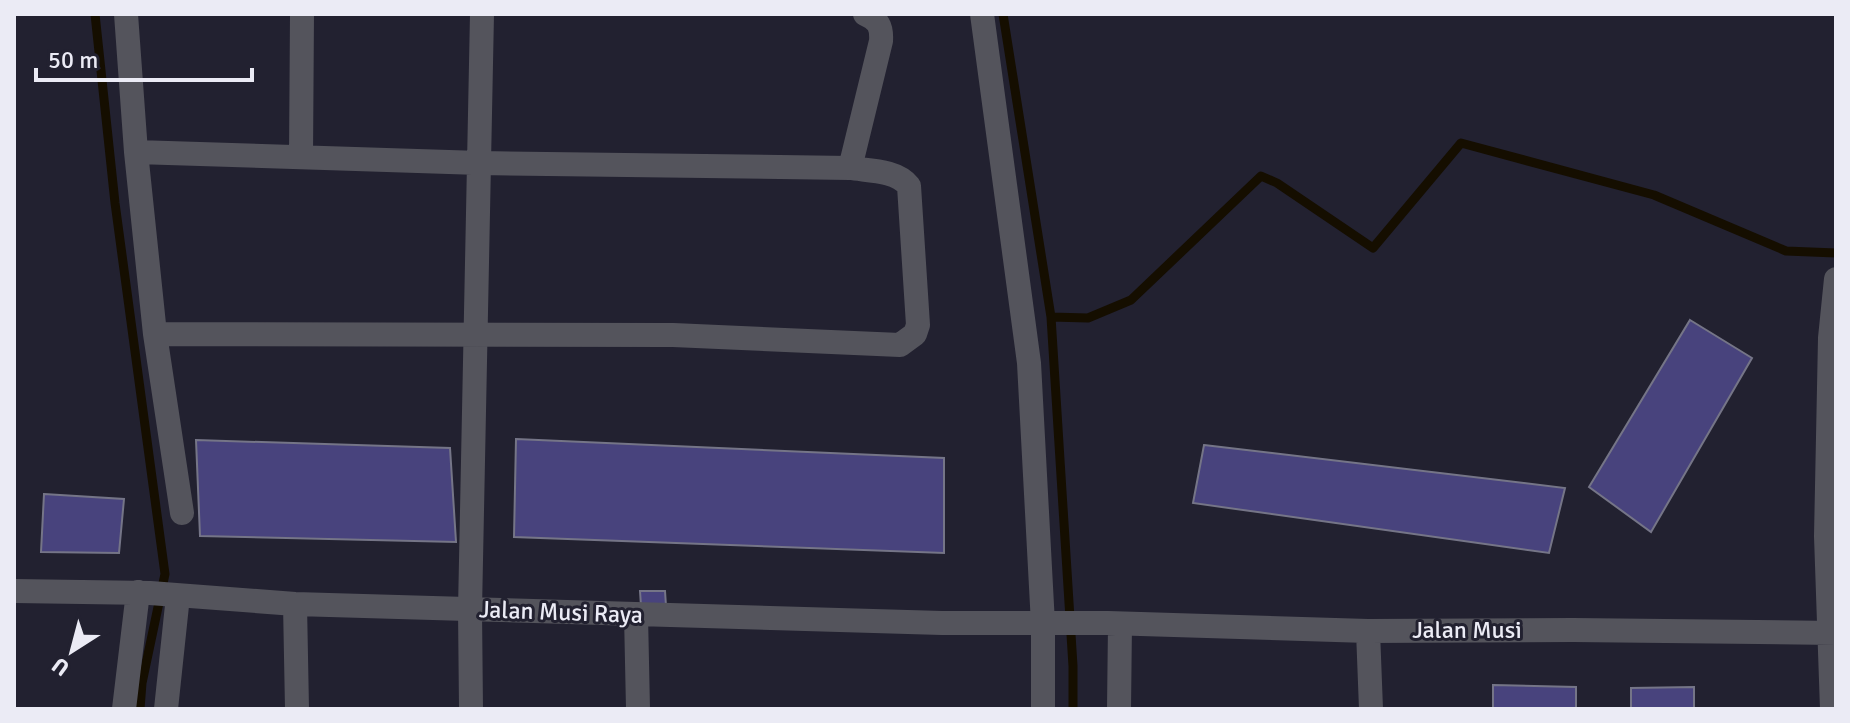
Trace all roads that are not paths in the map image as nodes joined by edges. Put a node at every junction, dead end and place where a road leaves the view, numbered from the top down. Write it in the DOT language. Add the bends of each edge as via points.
graph roads {
  1 [pos="126,14"];
  2 [pos="302,14"];
  3 [pos="482,14"];
  4 [pos="865,14"];
  5 [pos="982,14"];
  6 [pos="136,152"];
  7 [pos="301,157"];
  8 [pos="480,163"];
  9 [pos="850,168"];
  10 [pos="1836,279"];
  11 [pos="155,334"];
  12 [pos="476,335"];
  13 [pos="1832,456"];
  14 [pos="182,513"];
  15 [pos="14,591"];
  16 [pos="159,594"];
  17 [pos="295,604"];
  18 [pos="470,610"];
  19 [pos="636,615"];
  20 [pos="1048,624"];
  21 [pos="1114,624"];
  22 [pos="1368,631"];
  23 [pos="1832,633"];
  24 [pos="124,709"];
  25 [pos="166,709"];
  26 [pos="297,709"];
  27 [pos="471,709"];
  28 [pos="638,709"];
  29 [pos="1043,709"];
  30 [pos="1119,709"];
  31 [pos="1371,709"];
  32 [pos="1832,709"];
  1 -- 6 [label="street"];
  2 -- 7 [label="street"];
  3 -- 8 [label="street"];
  4 -- 9 [label="street" via="876,19 881,41"];
  5 -- 20 [label="street" via="1029,363"];
  6 -- 7 [label="street"];
  6 -- 11 [label="street"];
  7 -- 8 [label="street"];
  8 -- 9 [label="street"];
  8 -- 12 [label="street"];
  9 -- 12 [label="street" via="891,175 909,186 918,325 900,345 673,335"];
  10 -- 13 [label="street" via="1830,338"];
  11 -- 12 [label="street"];
  11 -- 14 [label="street"];
  12 -- 18 [label="street"];
  13 -- 23 [label="street"];
  15 -- 16 [label="street, Jalan Musi Raya"];
  16 -- 17 [label="street, Jalan Musi Raya"];
  16 -- 24 [label="street"];
  16 -- 25 [label="street"];
  17 -- 18 [label="street, Jalan Musi Raya"];
  17 -- 26 [label="street"];
  18 -- 19 [label="street, Jalan Musi Raya"];
  18 -- 27 [label="street"];
  19 -- 20 [label="street, Jalan Musi Raya"];
  19 -- 28 [label="street"];
  20 -- 21 [label="street, Jalan Musi Raya"];
  20 -- 29 [label="street"];
  21 -- 22 [label="street, Jalan Musi"];
  21 -- 30 [label="street"];
  22 -- 23 [label="street, Jalan Musi"];
  22 -- 31 [label="street"];
  23 -- 32 [label="street"];
}
